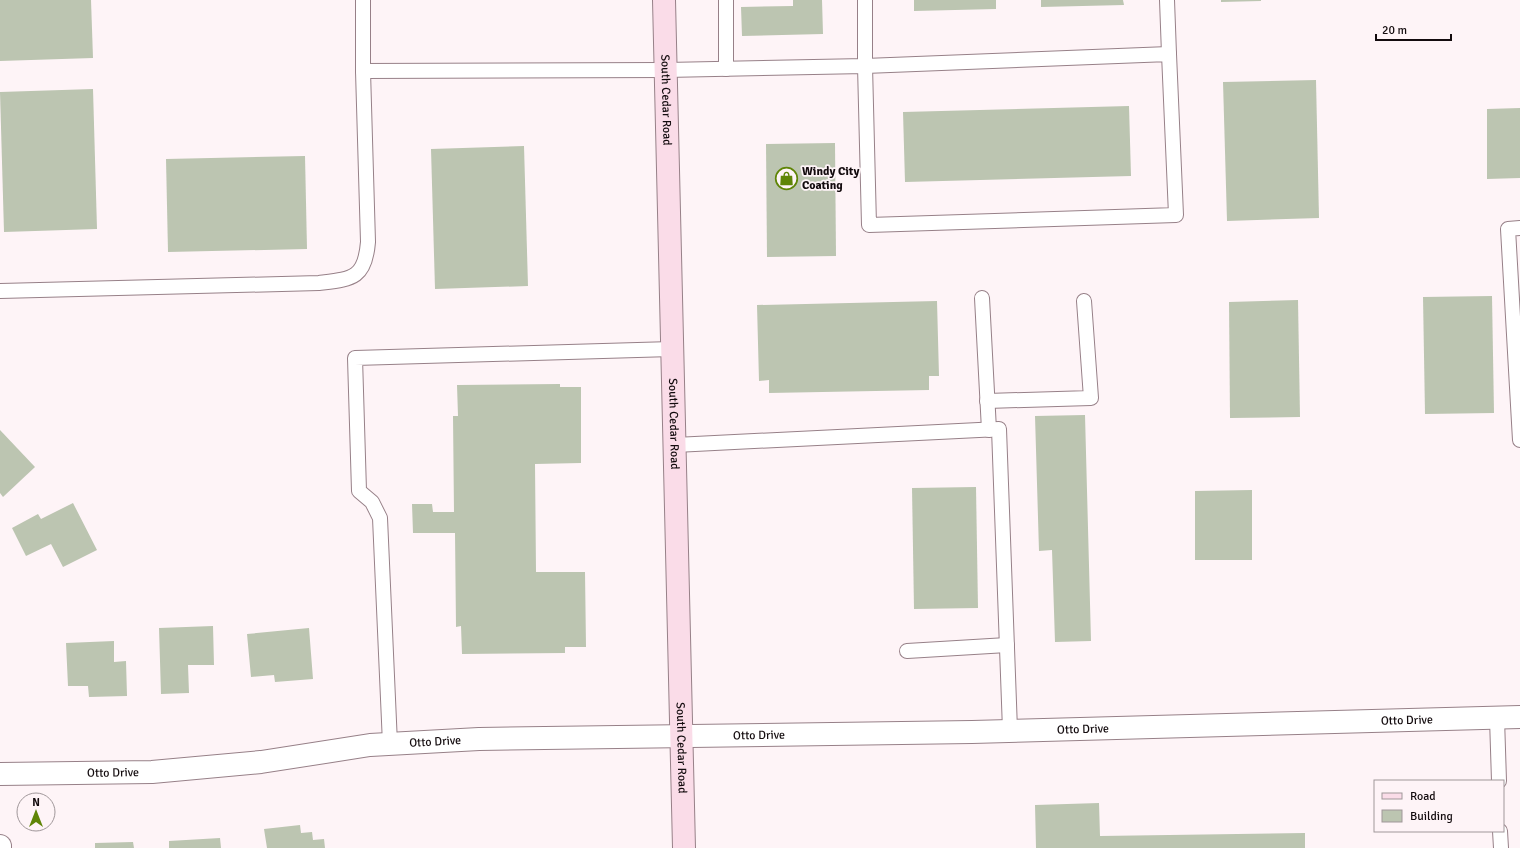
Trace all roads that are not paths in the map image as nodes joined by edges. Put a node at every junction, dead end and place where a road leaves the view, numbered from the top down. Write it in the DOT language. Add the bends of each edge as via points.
graph roads {
  1 [pos="363,0"];
  2 [pos="664,0"];
  3 [pos="726,0"];
  4 [pos="865,0"];
  5 [pos="1167,0"];
  6 [pos="1169,54"];
  7 [pos="865,66"];
  8 [pos="726,69"];
  9 [pos="666,70"];
  10 [pos="363,71"];
  11 [pos="1520,228"];
  12 [pos="0,291"];
  13 [pos="982,298"];
  14 [pos="1084,301"];
  15 [pos="672,348"];
  16 [pos="987,401"];
  17 [pos="989,430"];
  18 [pos="1520,440"];
  19 [pos="675,445"];
  20 [pos="1007,645"];
  21 [pos="907,651"];
  22 [pos="1520,717"];
  23 [pos="1498,718"];
  24 [pos="1010,730"];
  25 [pos="682,737"];
  26 [pos="390,744"];
  27 [pos="0,774"];
  28 [pos="1499,780"];
  29 [pos="1500,832"];
  30 [pos="684,848"];
  31 [pos="1500,848"];
  1 -- 10 [label="lane"];
  2 -- 9 [label="main road, South Cedar Road"];
  3 -- 8 [label="lane"];
  4 -- 7 [label="lane"];
  5 -- 6 [label="lane"];
  6 -- 7 [label="lane"];
  6 -- 7 [label="lane" via="1176,215 869,225"];
  7 -- 8 [label="lane"];
  8 -- 9 [label="lane"];
  9 -- 10 [label="lane"];
  9 -- 15 [label="main road, South Cedar Road"];
  10 -- 12 [label="lane" via="368,242 366,259 359,272 342,280 319,283"];
  11 -- 18 [label="lane" via="1508,229"];
  13 -- 16 [label="lane"];
  14 -- 16 [label="lane" via="1091,398"];
  15 -- 19 [label="main road, South Cedar Road"];
  15 -- 26 [label="lane" via="355,358 359,491 372,502 380,518"];
  16 -- 17 [label="lane"];
  17 -- 19 [label="lane"];
  17 -- 20 [label="lane" via="999,429"];
  19 -- 25 [label="main road, South Cedar Road"];
  20 -- 21 [label="lane"];
  20 -- 24 [label="lane"];
  22 -- 23 [label="street, Otto Drive"];
  23 -- 24 [label="street, Otto Drive"];
  23 -- 28 [label="lane"];
  24 -- 25 [label="street, Otto Drive"];
  25 -- 26 [label="street, Otto Drive" via="479,739"];
  25 -- 30 [label="main road, South Cedar Road"];
  26 -- 27 [label="street, Otto Drive" via="261,762 152,772"];
  29 -- 31 [label="lane"];
}
